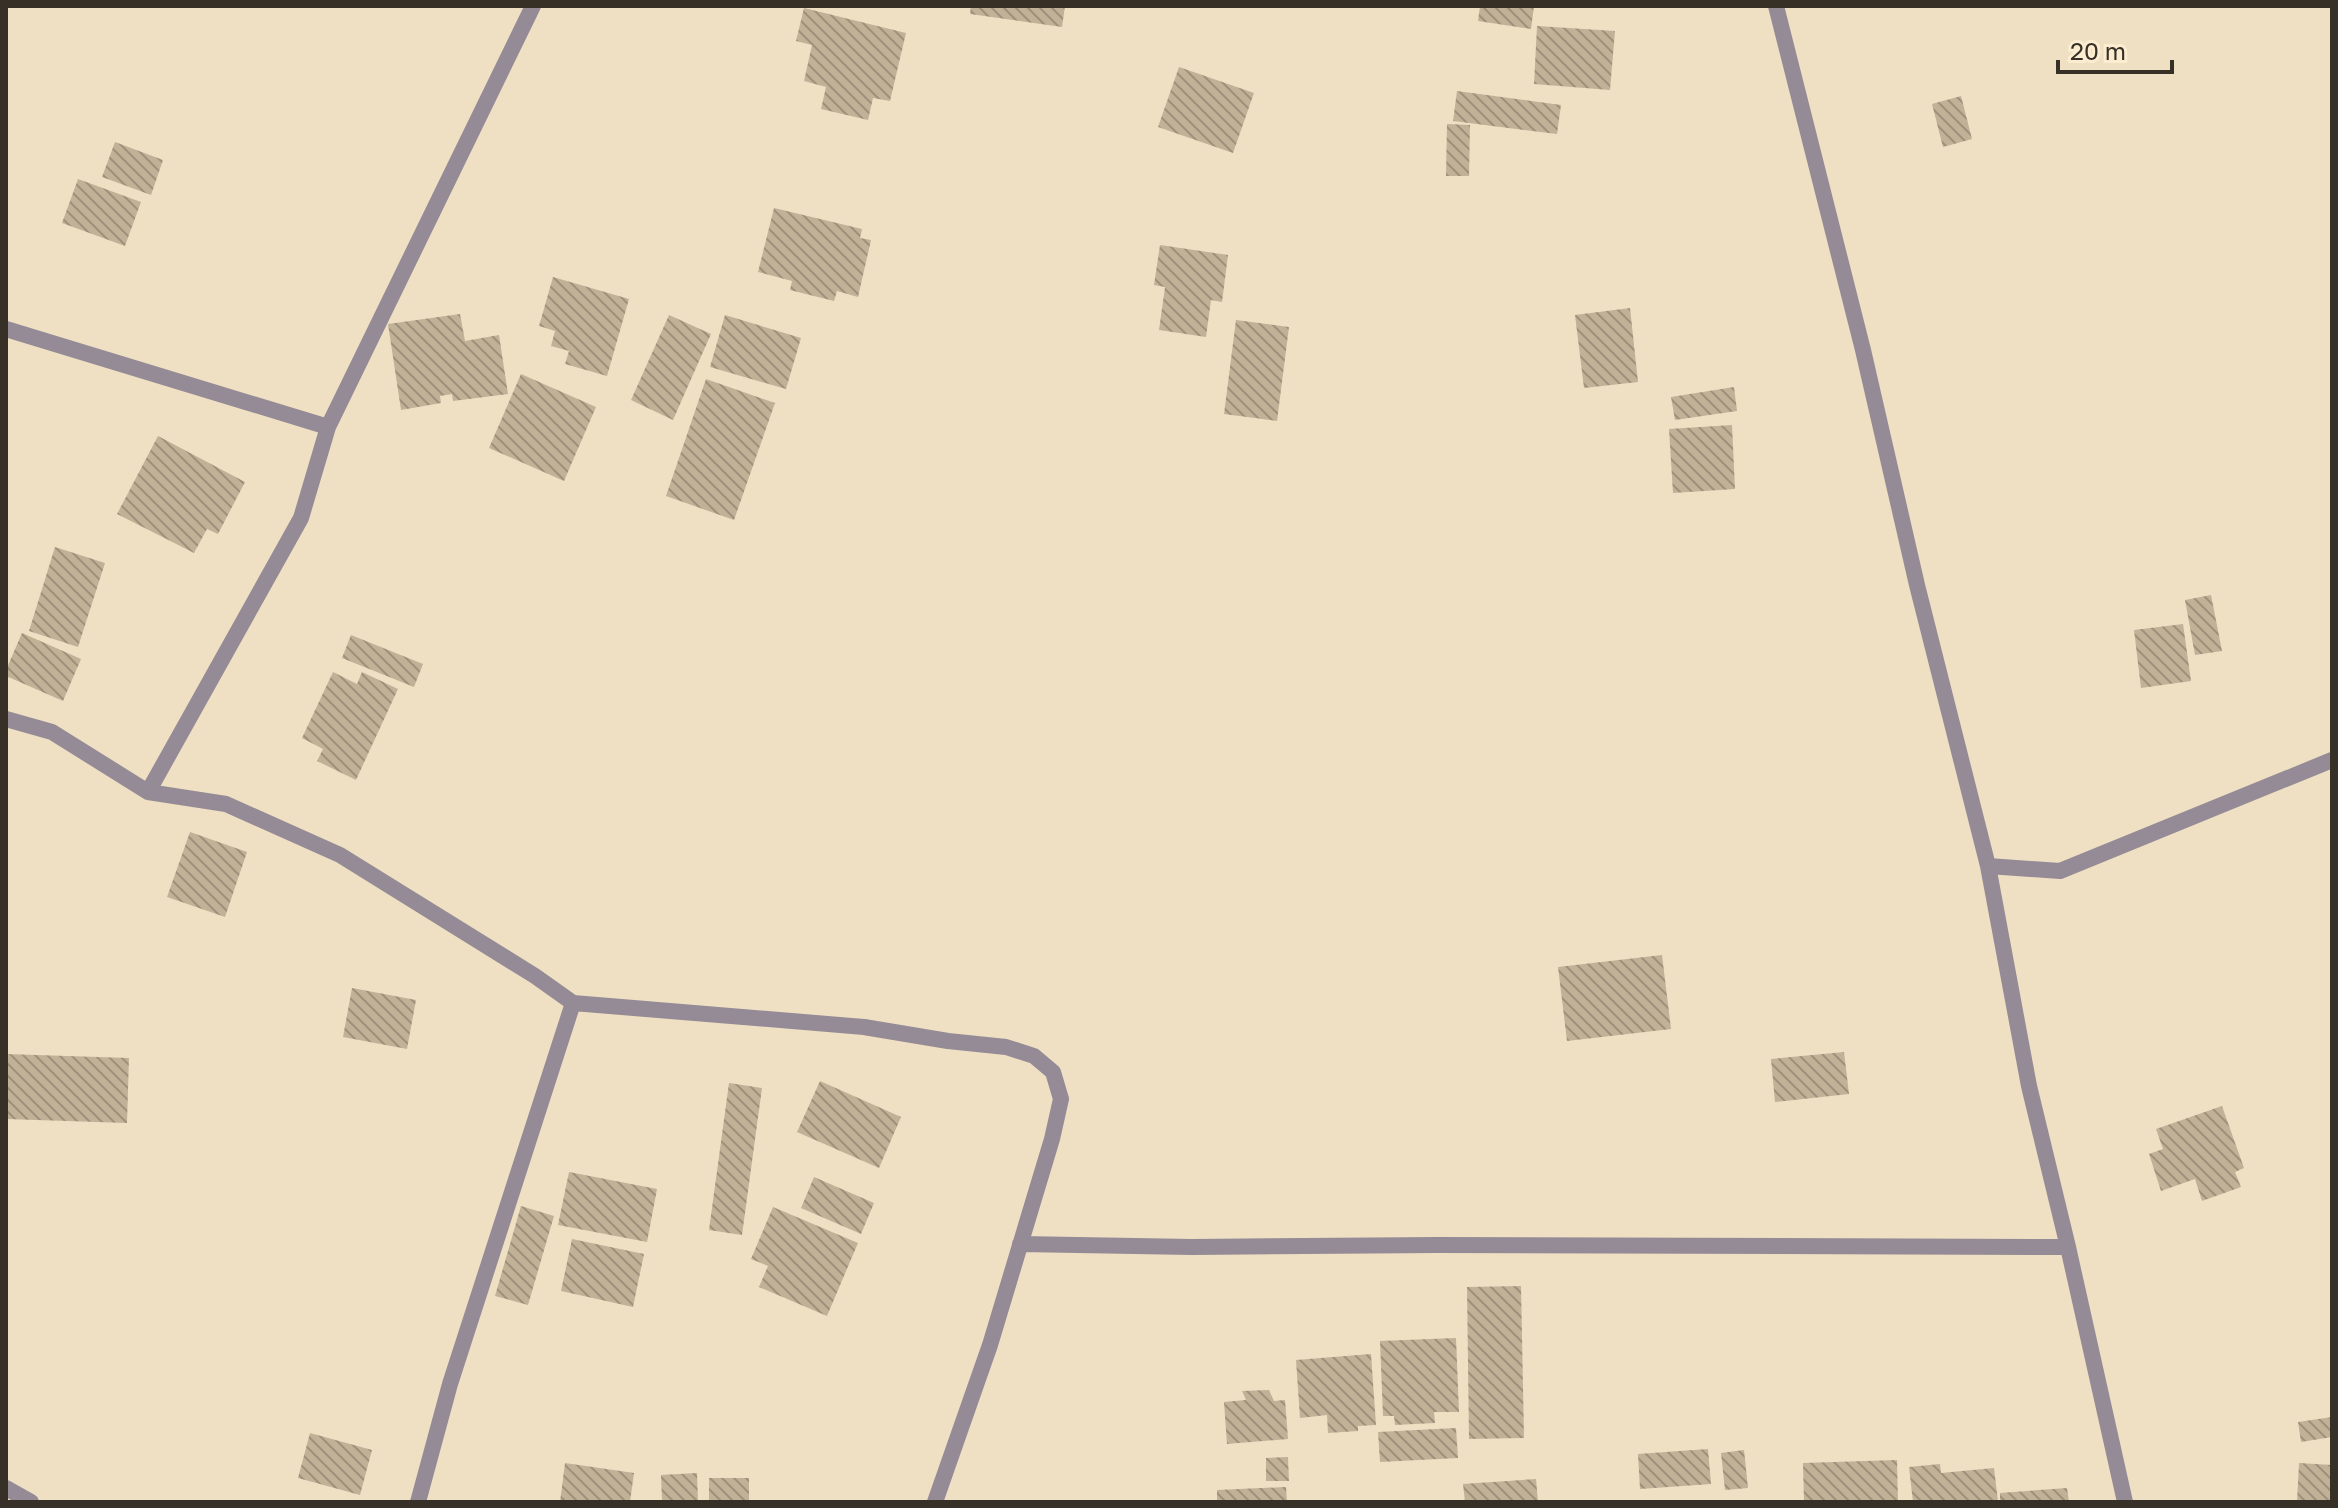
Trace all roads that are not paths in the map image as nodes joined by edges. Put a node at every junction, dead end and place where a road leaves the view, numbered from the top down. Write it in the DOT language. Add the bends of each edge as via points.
graph roads {
  1 [pos="533,6"];
  2 [pos="1776,6"];
  3 [pos="6,329"];
  4 [pos="328,427"];
  5 [pos="6,719"];
  6 [pos="2332,760"];
  7 [pos="148,792"];
  8 [pos="1988,866"];
  9 [pos="573,1003"];
  10 [pos="1020,1244"];
  11 [pos="2068,1247"];
  12 [pos="6,1488"];
  13 [pos="31,1502"];
  14 [pos="418,1502"];
  15 [pos="935,1502"];
  16 [pos="2125,1502"];
  1 -- 4 [label="street"];
  2 -- 8 [label="street"];
  3 -- 4 [label="street"];
  4 -- 7 [label="street" via="301,518"];
  5 -- 7 [label="street" via="52,732"];
  6 -- 8 [label="street" via="2060,871"];
  7 -- 9 [label="street" via="226,804 340,855"];
  8 -- 11 [label="street" via="2029,1086"];
  9 -- 10 [label="street" via="864,1027 1006,1047 1034,1056 1053,1072 1061,1099"];
  9 -- 14 [label="street" via="450,1384"];
  10 -- 11 [label="street"];
  10 -- 15 [label="street"];
  11 -- 16 [label="street"];
  12 -- 13 [label="street"];
}
